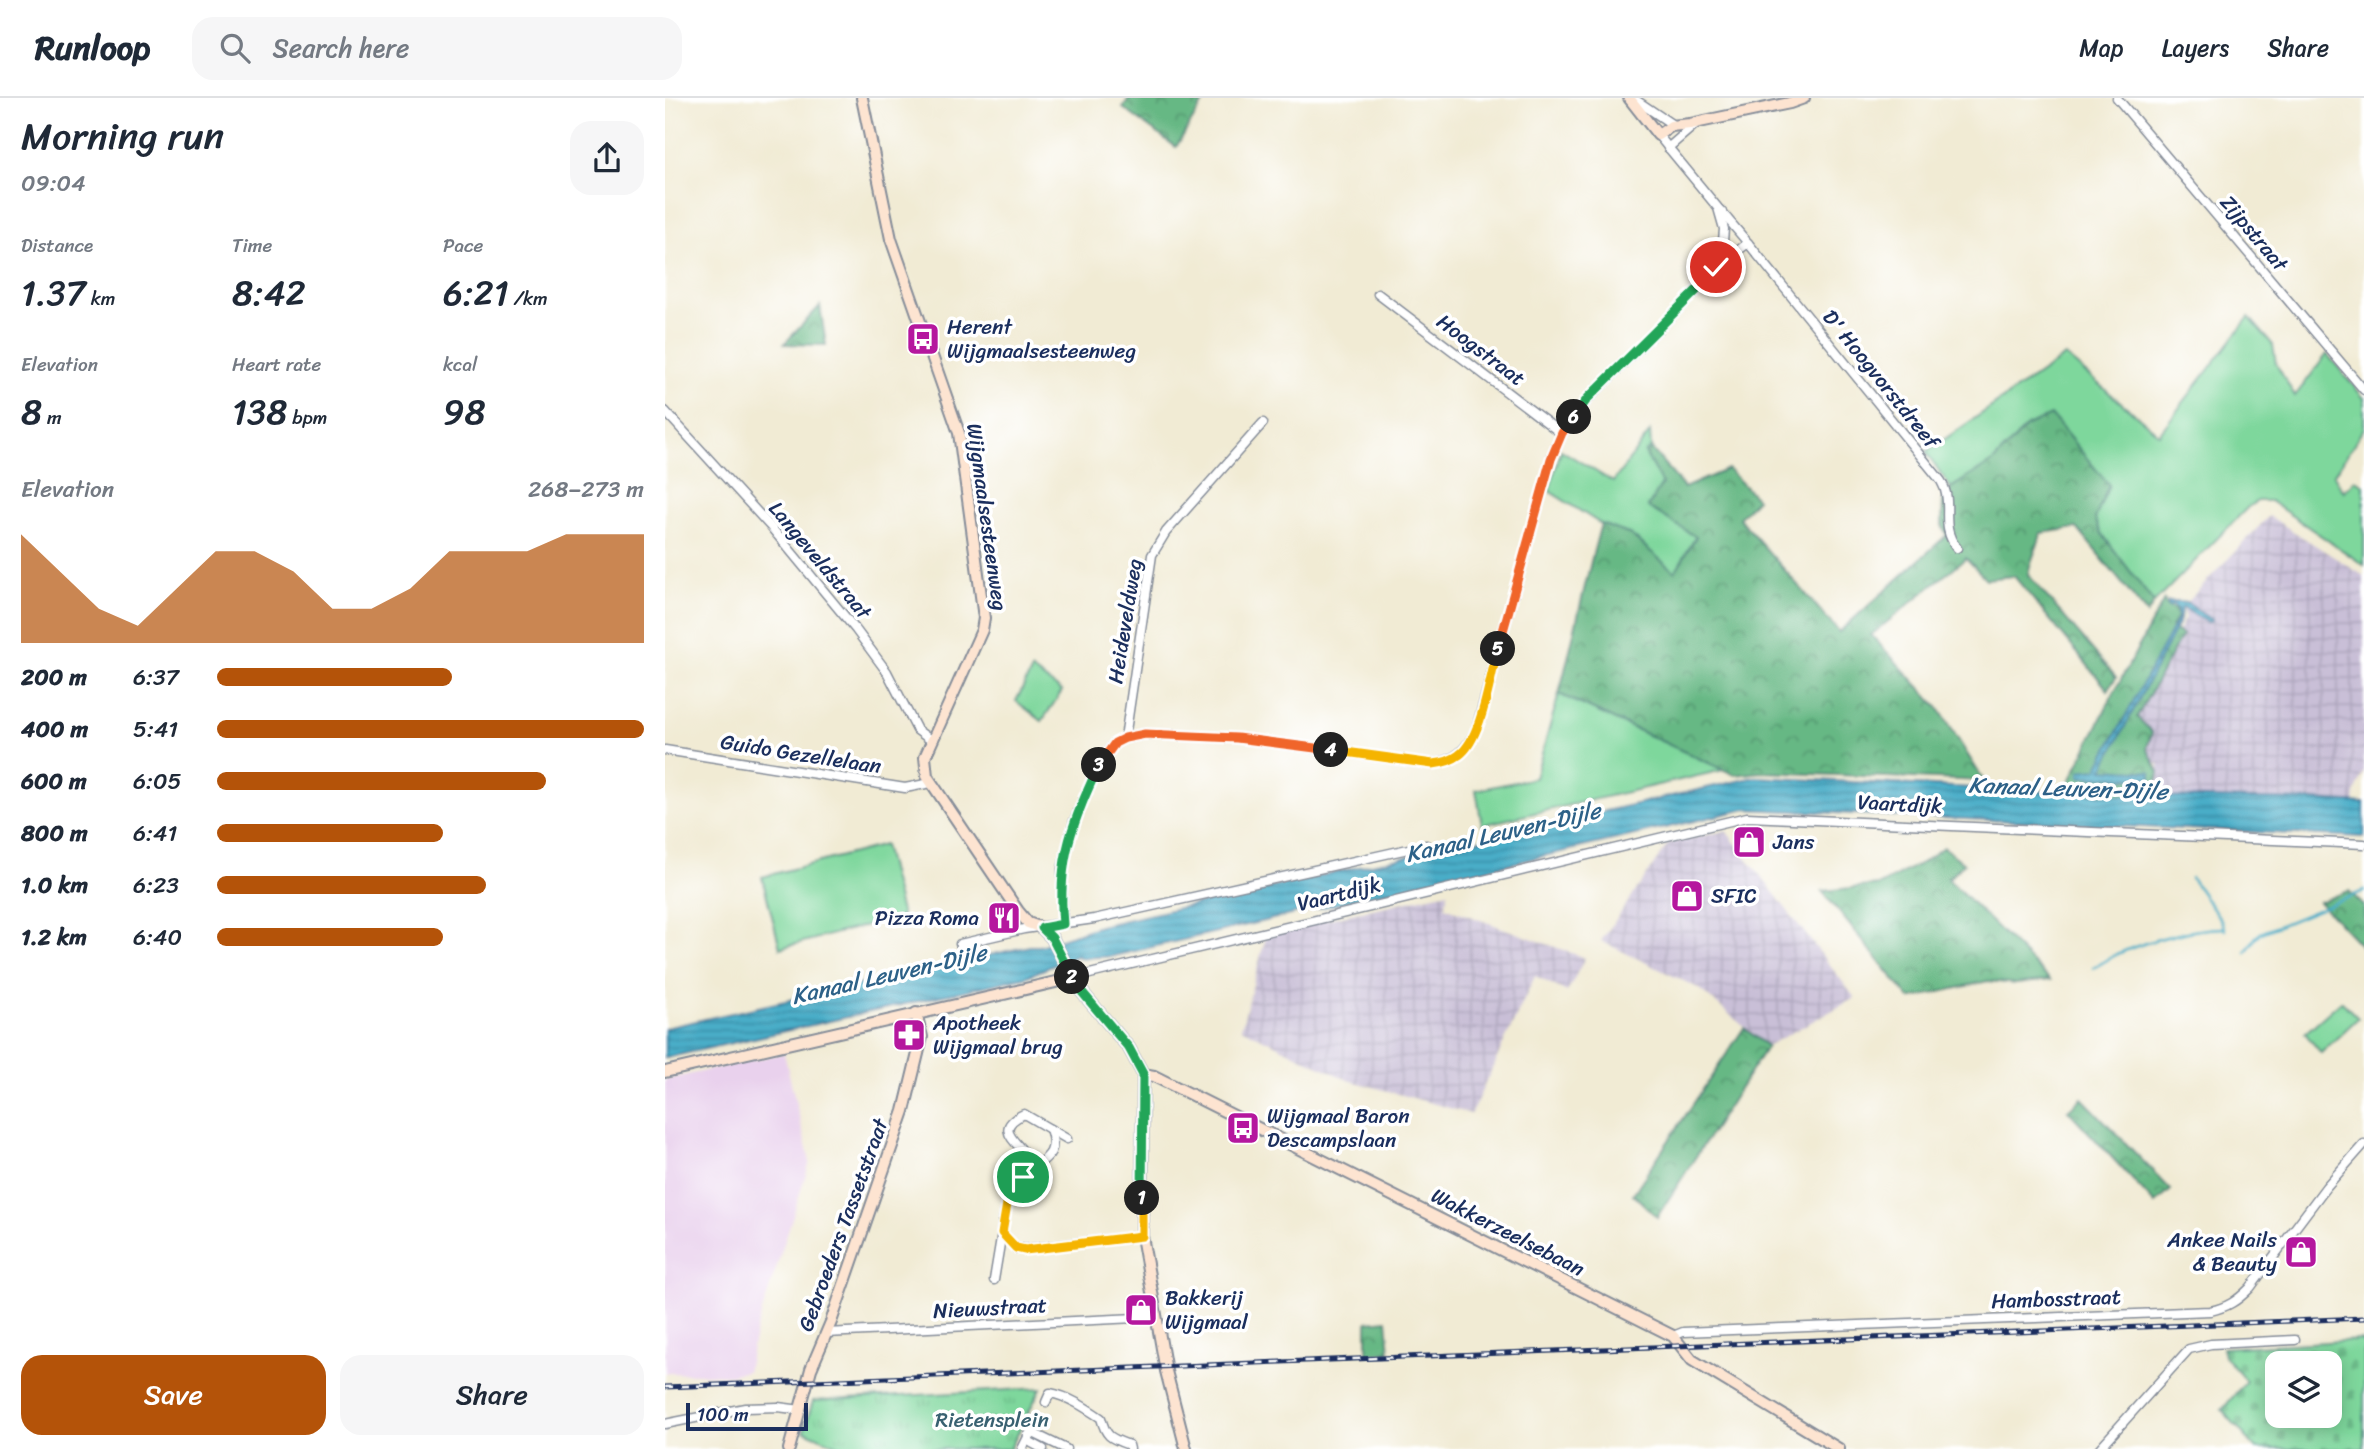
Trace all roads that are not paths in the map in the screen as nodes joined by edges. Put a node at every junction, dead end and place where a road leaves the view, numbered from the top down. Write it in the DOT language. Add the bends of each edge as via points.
graph roads {
  1 [pos="862,98"];
  2 [pos="1631,98"];
  3 [pos="1804,98"];
  4 [pos="2117,98"];
  5 [pos="1698,122"];
  6 [pos="1673,125"];
  7 [pos="1658,135"];
  8 [pos="1668,148"];
  9 [pos="1718,208"];
  10 [pos="1748,243"];
  11 [pos="1716,267"];
  12 [pos="1378,294"];
  13 [pos="2364,390"];
  14 [pos="665,411"];
  15 [pos="1263,423"];
  16 [pos="1562,433"];
  17 [pos="1957,548"];
  18 [pos="1125,738"];
  19 [pos="932,741"];
  20 [pos="665,750"];
  21 [pos="931,783"];
  22 [pos="2364,844"];
  23 [pos="1426,845"];
  24 [pos="1063,924"];
  25 [pos="1042,928"];
  26 [pos="960,944"];
  27 [pos="1073,978"];
  28 [pos="916,1013"];
  29 [pos="665,1072"];
  30 [pos="1143,1074"];
  31 [pos="1050,1129"];
  32 [pos="1067,1139"];
  33 [pos="2364,1144"];
  34 [pos="1023,1177"];
  35 [pos="1002,1233"];
  36 [pos="1142,1236"];
  37 [pos="994,1280"];
  38 [pos="1156,1317"];
  39 [pos="826,1333"];
  40 [pos="1673,1336"];
  41 [pos="2295,1340"];
  42 [pos="1046,1402"];
  43 [pos="801,1410"];
  44 [pos="1037,1419"];
  45 [pos="665,1424"];
  46 [pos="1028,1436"];
  47 [pos="789,1449"];
  48 [pos="1021,1449"];
  49 [pos="1043,1449"];
  50 [pos="1066,1449"];
  51 [pos="1130,1449"];
  52 [pos="1186,1449"];
  53 [pos="1839,1449"];
  54 [pos="2099,1449"];
  1 -- 19 [label="street, Wijgmaalsesteenweg" via="891,239 959,433 984,618"];
  2 -- 6 [label="street"];
  2 -- 7 [label="street"];
  3 -- 5 [label="street"];
  4 -- 13 [label="street, Zijpstraat"];
  5 -- 6 [label="street"];
  5 -- 8 [label="street"];
  6 -- 7 [label="street"];
  7 -- 8 [label="street, D' Hoogvorstdreef"];
  8 -- 9 [label="street, D' Hoogvorstdreef"];
  9 -- 10 [label="street, D' Hoogvorstdreef"];
  9 -- 11 [label="street" via="1724,229"];
  10 -- 11 [label="street"];
  10 -- 17 [label="street, D' Hoogvorstdreef" via="1941,481 1948,499 1946,525"];
  11 -- 16 [label="street" via="1588,398"];
  12 -- 16 [label="street, Hoogstraat"];
  14 -- 19 [label="street, Langeveldstraat" via="770,526 856,630 887,672 917,730"];
  15 -- 18 [label="street, Heideveldweg" via="1157,545"];
  16 -- 18 [label="street" via="1476,730 1460,755 1433,764 1237,738 1145,734"];
  18 -- 24 [label="street" via="1101,760 1074,821 1062,869"];
  19 -- 21 [label="street, Wijgmaalsesteenweg" via="925,757"];
  20 -- 21 [label="street, Guido Gezellelaan" via="905,788"];
  21 -- 25 [label="street, Wijgmaalsesteenweg" via="1018,911 1032,926"];
  22 -- 27 [label="street, Vaartdijk" via="1747,817"];
  23 -- 24 [label="street, Vaartdijk"];
  24 -- 25 [label="street, Vaartdijk"];
  25 -- 26 [label="street, Vaartdijk"];
  25 -- 27 [label="street, Wijgmaalsesteenweg"];
  27 -- 28 [label="street, Vaartdijk"];
  27 -- 30 [label="street" via="1129,1048"];
  28 -- 29 [label="street, Vaartdijk"];
  28 -- 39 [label="street, Gebroeders Tassetstraat" via="922,1037 904,1111"];
  30 -- 36 [label="street"];
  30 -- 40 [label="street, Wakkerzeelsebaan"];
  31 -- 32 [label="street"];
  31 -- 34 [label="street" via="1049,1156"];
  31 -- 34 [label="street" via="1024,1114 1013,1122 1010,1138 1028,1160"];
  33 -- 40 [label="street, Hambosstraat" via="2250,1288 2227,1307"];
  34 -- 35 [label="street" via="1007,1204"];
  35 -- 36 [label="street" via="1016,1248 1025,1250"];
  35 -- 37 [label="street"];
  36 -- 38 [label="street"];
  38 -- 39 [label="street, Nieuwstraat"];
  38 -- 52 [label="street"];
  39 -- 43 [label="street, Gebroeders Tassetstraat"];
  40 -- 53 [label="street, Wakkerzeelsebaan" via="1692,1360"];
  41 -- 54 [label="street" via="2189,1349"];
  42 -- 51 [label="street" via="1050,1393 1058,1394 1093,1413 1101,1418 1108,1436"];
  43 -- 45 [label="street" via="744,1408"];
  43 -- 47 [label="street, Gebroeders Tassetstraat"];
  44 -- 46 [label="street"];
  46 -- 48 [label="street"];
  46 -- 49 [label="street"];
  46 -- 50 [label="street" via="1033,1433"];
}
